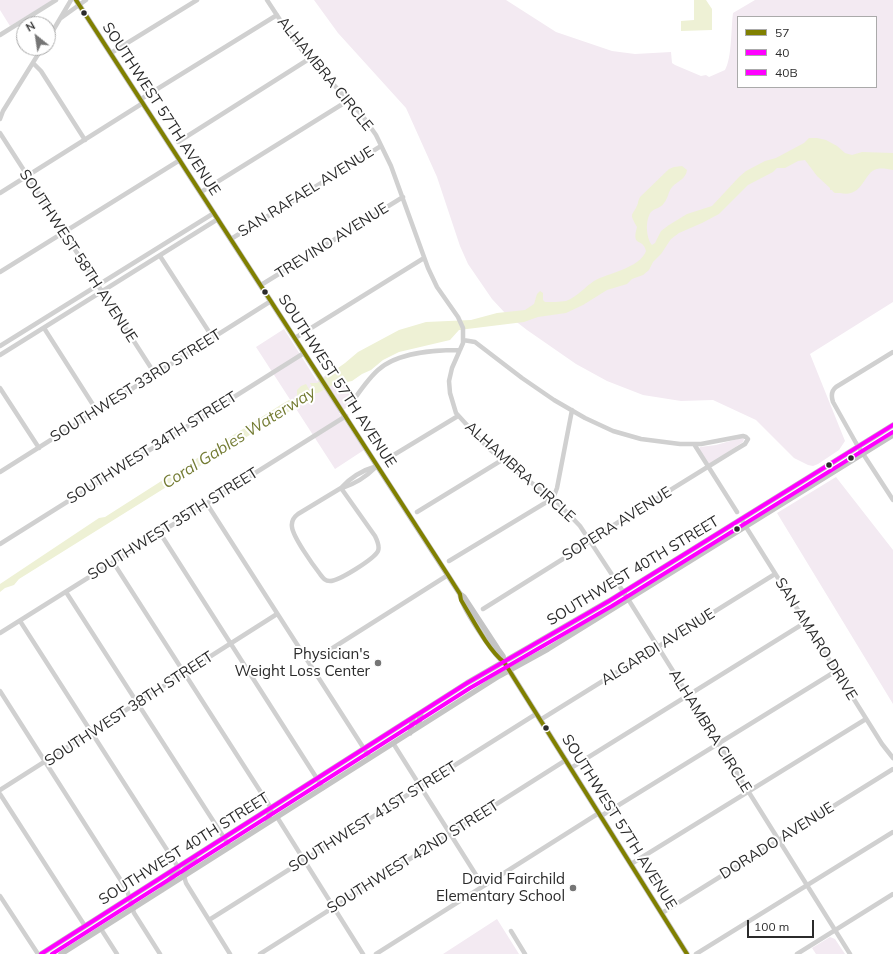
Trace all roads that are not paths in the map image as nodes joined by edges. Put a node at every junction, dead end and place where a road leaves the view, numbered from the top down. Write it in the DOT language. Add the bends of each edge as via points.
graph roads {
  1 [pos="56,0"];
  2 [pos="71,0"];
  3 [pos="86,0"];
  4 [pos="197,0"];
  5 [pos="267,0"];
  6 [pos="77,2"];
  7 [pos="277,15"];
  8 [pos="61,18"];
  9 [pos="56,26"];
  10 [pos="0,35"];
  11 [pos="111,53"];
  12 [pos="37,56"];
  13 [pos="309,59"];
  14 [pos="33,63"];
  15 [pos="349,100"];
  16 [pos="142,101"];
  17 [pos="2,112"];
  18 [pos="0,119"];
  19 [pos="0,136"];
  20 [pos="85,140"];
  21 [pos="178,142"];
  22 [pos="381,146"];
  23 [pos="180,160"];
  24 [pos="27,176"];
  25 [pos="201,192"];
  26 [pos="0,193"];
  27 [pos="403,197"];
  28 [pos="214,212"];
  29 [pos="218,219"];
  30 [pos="63,232"];
  31 [pos="231,239"];
  32 [pos="160,256"];
  33 [pos="424,258"];
  34 [pos="0,272"];
  35 [pos="97,285"];
  36 [pos="260,285"];
  37 [pos="101,292"];
  38 [pos="271,301"];
  39 [pos="44,328"];
  40 [pos="213,338"];
  41 [pos="295,338"];
  42 [pos="463,340"];
  43 [pos="0,346"];
  44 [pos="460,350"];
  45 [pos="893,352"];
  46 [pos="304,353"];
  47 [pos="0,355"];
  48 [pos="155,374"];
  49 [pos="0,388"];
  50 [pos="351,404"];
  51 [pos="572,410"];
  52 [pos="97,411"];
  53 [pos="346,416"];
  54 [pos="458,416"];
  55 [pos="893,425"];
  56 [pos="893,435"];
  57 [pos="694,444"];
  58 [pos="858,447"];
  59 [pos="38,448"];
  60 [pos="863,454"];
  61 [pos="387,459"];
  62 [pos="502,460"];
  63 [pos="378,466"];
  64 [pos="708,467"];
  65 [pos="0,472"];
  66 [pos="341,488"];
  67 [pos="551,498"];
  68 [pos="893,500"];
  69 [pos="207,504"];
  70 [pos="417,512"];
  71 [pos="737,512"];
  72 [pos="741,519"];
  73 [pos="746,526"];
  74 [pos="160,532"];
  75 [pos="590,541"];
  76 [pos="0,544"];
  77 [pos="449,561"];
  78 [pos="113,562"];
  79 [pos="448,574"];
  80 [pos="775,574"];
  81 [pos="66,592"];
  82 [pos="623,592"];
  83 [pos="628,599"];
  84 [pos="483,609"];
  85 [pos="277,614"];
  86 [pos="20,620"];
  87 [pos="806,622"];
  88 [pos="0,633"];
  89 [pos="231,644"];
  90 [pos="658,647"];
  91 [pos="504,662"];
  92 [pos="308,663"];
  93 [pos="508,670"];
  94 [pos="836,671"];
  95 [pos="184,673"];
  96 [pos="0,692"];
  97 [pos="688,695"];
  98 [pos="138,703"];
  99 [pos="421,713"];
  100 [pos="536,714"];
  101 [pos="413,718"];
  102 [pos="866,719"];
  103 [pos="540,720"];
  104 [pos="418,727"];
  105 [pos="410,732"];
  106 [pos="92,733"];
  107 [pos="393,743"];
  108 [pos="718,744"];
  109 [pos="364,749"];
  110 [pos="370,758"];
  111 [pos="893,758"];
  112 [pos="566,760"];
  113 [pos="45,762"];
  114 [pos="571,768"];
  115 [pos="893,769"];
  116 [pos="318,779"];
  117 [pos="421,787"];
  118 [pos="323,788"];
  119 [pos="0,790"];
  120 [pos="748,792"];
  121 [pos="0,794"];
  122 [pos="271,808"];
  123 [pos="600,814"];
  124 [pos="277,817"];
  125 [pos="267,823"];
  126 [pos="893,832"];
  127 [pos="449,833"];
  128 [pos="224,838"];
  129 [pos="779,840"];
  130 [pos="230,847"];
  131 [pos="195,856"];
  132 [pos="304,860"];
  133 [pos="631,864"];
  134 [pos="178,867"];
  135 [pos="184,876"];
  136 [pos="807,885"];
  137 [pos="483,886"];
  138 [pos="162,890"];
  139 [pos="893,894"];
  140 [pos="0,896"];
  141 [pos="130,897"];
  142 [pos="333,907"];
  143 [pos="133,909"];
  144 [pos="662,913"];
  145 [pos="209,920"];
  146 [pos="85,926"];
  147 [pos="101,929"];
  148 [pos="835,930"];
  149 [pos="511,931"];
  150 [pos="38,954"];
  151 [pos="41,954"];
  152 [pos="61,954"];
  153 [pos="117,954"];
  154 [pos="160,954"];
  155 [pos="230,954"];
  156 [pos="260,954"];
  157 [pos="363,954"];
  158 [pos="376,954"];
  159 [pos="525,954"];
  160 [pos="687,954"];
  161 [pos="696,954"];
  162 [pos="797,954"];
  163 [pos="850,954"];
  1 -- 10 [label="street"];
  2 -- 8 [label="street"];
  3 -- 6 [label="street"];
  4 -- 11 [label="street"];
  5 -- 7 [label="street, ALHAMBRA CIRCLE"];
  6 -- 8 [label="street"];
  6 -- 11 [label="main road, SOUTHWEST 57TH AVENUE"];
  7 -- 13 [label="street, ALHAMBRA CIRCLE"];
  7 -- 16 [label="street"];
  8 -- 9 [label="street"];
  11 -- 16 [label="main road, SOUTHWEST 57TH AVENUE"];
  12 -- 14 [label="street"];
  13 -- 15 [label="street, ALHAMBRA CIRCLE"];
  13 -- 21 [label="street"];
  14 -- 17 [label="street"];
  14 -- 20 [label="street"];
  15 -- 22 [label="street, ALHAMBRA CIRCLE" via="362,115"];
  15 -- 25 [label="street"];
  16 -- 20 [label="street"];
  16 -- 23 [label="main road, SOUTHWEST 57TH AVENUE"];
  17 -- 18 [label="street"];
  19 -- 24 [label="street, SOUTHWEST 58TH AVENUE"];
  20 -- 24 [label="street"];
  22 -- 27 [label="street, ALHAMBRA CIRCLE"];
  22 -- 31 [label="street, SAN RAFAEL AVENUE"];
  23 -- 25 [label="main road, SOUTHWEST 57TH AVENUE"];
  23 -- 30 [label="street"];
  24 -- 26 [label="street"];
  24 -- 30 [label="street, SOUTHWEST 58TH AVENUE"];
  25 -- 28 [label="main road, SOUTHWEST 57TH AVENUE"];
  27 -- 33 [label="street, ALHAMBRA CIRCLE"];
  27 -- 36 [label="street, TREVINO AVENUE"];
  28 -- 29 [label="main road, SOUTHWEST 57TH AVENUE"];
  28 -- 35 [label="street"];
  29 -- 31 [label="main road, SOUTHWEST 57TH AVENUE"];
  29 -- 32 [label="street"];
  30 -- 34 [label="street"];
  30 -- 35 [label="street, SOUTHWEST 58TH AVENUE"];
  31 -- 36 [label="main road, SOUTHWEST 57TH AVENUE"];
  32 -- 37 [label="street"];
  32 -- 40 [label="street"];
  33 -- 41 [label="street"];
  33 -- 42 [label="street, ALHAMBRA CIRCLE" via="437,287 459,320"];
  35 -- 37 [label="street, SOUTHWEST 58TH AVENUE"];
  35 -- 43 [label="street"];
  36 -- 38 [label="main road, SOUTHWEST 57TH AVENUE"];
  37 -- 39 [label="street"];
  37 -- 48 [label="street, SOUTHWEST 58TH AVENUE"];
  38 -- 40 [label="street, SOUTHWEST 33RD STREET"];
  38 -- 41 [label="main road, SOUTHWEST 57TH AVENUE"];
  39 -- 47 [label="street"];
  39 -- 52 [label="street"];
  40 -- 48 [label="street, SOUTHWEST 33RD STREET"];
  41 -- 46 [label="main road, SOUTHWEST 57TH AVENUE"];
  42 -- 44 [label="street, ALHAMBRA CIRCLE"];
  42 -- 51 [label="street" via="474,342 537,389"];
  44 -- 50 [label="street" via="428,352 389,362 372,376"];
  44 -- 54 [label="street, ALHAMBRA CIRCLE" via="449,381 450,396"];
  45 -- 58 [label="street" via="833,391 833,402"];
  46 -- 53 [label="main road, SOUTHWEST 57TH AVENUE"];
  46 -- 76 [label="street, SOUTHWEST 34TH STREET"];
  48 -- 52 [label="street, SOUTHWEST 33RD STREET"];
  49 -- 59 [label="street"];
  51 -- 57 [label="street" via="603,427 623,434 665,443"];
  51 -- 67 [label="street" via="557,488"];
  52 -- 59 [label="street, SOUTHWEST 33RD STREET"];
  53 -- 63 [label="main road, SOUTHWEST 57TH AVENUE"];
  53 -- 69 [label="street, SOUTHWEST 35TH STREET"];
  54 -- 61 [label="street"];
  54 -- 62 [label="street, ALHAMBRA CIRCLE"];
  55 -- 58 [label="main road, SOUTHWEST 40TH STREET"];
  56 -- 60 [label="main road, SOUTHWEST 40TH STREET"];
  57 -- 64 [label="street"];
  57 -- 64 [label="street, SOPERA AVENUE" via="742,436 747,438 743,445"];
  58 -- 60 [label="street"];
  58 -- 72 [label="main road, SOUTHWEST 40TH STREET"];
  59 -- 65 [label="street, SOUTHWEST 33RD STREET"];
  60 -- 68 [label="street"];
  60 -- 73 [label="main road, SOUTHWEST 40TH STREET"];
  62 -- 67 [label="street, ALHAMBRA CIRCLE"];
  62 -- 70 [label="street"];
  63 -- 66 [label="street" via="366,469 348,480"];
  63 -- 79 [label="main road, SOUTHWEST 57TH AVENUE"];
  64 -- 71 [label="street"];
  64 -- 75 [label="street, SOPERA AVENUE"];
  66 -- 66 [label="street" via="298,514 292,523 294,534 320,574 328,581 337,579 365,562 378,549 375,536"];
  67 -- 75 [label="street, ALHAMBRA CIRCLE" via="578,523"];
  67 -- 77 [label="street"];
  69 -- 74 [label="street, SOUTHWEST 35TH STREET"];
  69 -- 85 [label="street"];
  72 -- 73 [label="street, SAN AMARO DRIVE"];
  72 -- 82 [label="main road, SOUTHWEST 40TH STREET"];
  73 -- 80 [label="street, SAN AMARO DRIVE"];
  73 -- 83 [label="main road, SOUTHWEST 40TH STREET"];
  74 -- 78 [label="street, SOUTHWEST 35TH STREET"];
  74 -- 89 [label="street"];
  75 -- 82 [label="street, ALHAMBRA CIRCLE"];
  75 -- 84 [label="street, SOPERA AVENUE"];
  78 -- 81 [label="street, SOUTHWEST 35TH STREET"];
  78 -- 95 [label="street"];
  79 -- 91 [label="main road, SOUTHWEST 57TH AVENUE" via="461,600"];
  79 -- 92 [label="street"];
  80 -- 87 [label="street, SAN AMARO DRIVE"];
  80 -- 90 [label="street, ALGARDI AVENUE"];
  81 -- 86 [label="street, SOUTHWEST 35TH STREET"];
  81 -- 98 [label="street"];
  82 -- 83 [label="street, ALHAMBRA CIRCLE"];
  82 -- 91 [label="main road, SOUTHWEST 40TH STREET"];
  83 -- 90 [label="street, ALHAMBRA CIRCLE"];
  83 -- 93 [label="main road, SOUTHWEST 40TH STREET" via="548,649"];
  85 -- 89 [label="street, SOUTHWEST 38TH STREET"];
  85 -- 92 [label="street"];
  86 -- 88 [label="street, SOUTHWEST 35TH STREET"];
  86 -- 106 [label="street"];
  87 -- 94 [label="street, SAN AMARO DRIVE"];
  87 -- 97 [label="street"];
  89 -- 95 [label="street, SOUTHWEST 38TH STREET"];
  89 -- 116 [label="street"];
  90 -- 97 [label="street, ALHAMBRA CIRCLE"];
  90 -- 103 [label="street, ALGARDI AVENUE"];
  91 -- 93 [label="main road, SOUTHWEST 57TH AVENUE"];
  91 -- 99 [label="main road, SOUTHWEST 40TH STREET"];
  92 -- 109 [label="street"];
  93 -- 100 [label="main road, SOUTHWEST 57TH AVENUE"];
  93 -- 104 [label="main road, SOUTHWEST 40TH STREET"];
  94 -- 102 [label="street, SAN AMARO DRIVE"];
  94 -- 108 [label="street"];
  95 -- 98 [label="street, SOUTHWEST 38TH STREET"];
  95 -- 122 [label="street"];
  96 -- 113 [label="street"];
  97 -- 108 [label="street, ALHAMBRA CIRCLE"];
  97 -- 114 [label="street"];
  98 -- 106 [label="street, SOUTHWEST 38TH STREET"];
  98 -- 128 [label="street"];
  99 -- 101 [label="main road, SOUTHWEST 40TH STREET"];
  99 -- 104 [label="main road"];
  100 -- 103 [label="main road, SOUTHWEST 57TH AVENUE"];
  100 -- 117 [label="street, SOUTHWEST 41ST STREET"];
  101 -- 105 [label="main road"];
  101 -- 109 [label="main road, SOUTHWEST 40TH STREET"];
  102 -- 111 [label="street, SAN AMARO DRIVE"];
  102 -- 120 [label="street"];
  103 -- 112 [label="main road, SOUTHWEST 57TH AVENUE"];
  104 -- 105 [label="main road, SOUTHWEST 40TH STREET"];
  105 -- 107 [label="main road, SOUTHWEST 40TH STREET"];
  106 -- 113 [label="street, SOUTHWEST 38TH STREET"];
  106 -- 134 [label="street"];
  107 -- 110 [label="main road, SOUTHWEST 40TH STREET"];
  107 -- 117 [label="street"];
  108 -- 120 [label="street, ALHAMBRA CIRCLE"];
  108 -- 123 [label="street"];
  109 -- 110 [label="street"];
  109 -- 116 [label="main road, SOUTHWEST 40TH STREET"];
  110 -- 118 [label="main road, SOUTHWEST 40TH STREET"];
  112 -- 114 [label="main road, SOUTHWEST 57TH AVENUE"];
  112 -- 127 [label="street, SOUTHWEST 42ND STREET"];
  113 -- 119 [label="street, SOUTHWEST 38TH STREET"];
  113 -- 141 [label="street"];
  114 -- 123 [label="main road, SOUTHWEST 57TH AVENUE"];
  115 -- 129 [label="street, DORADO AVENUE"];
  116 -- 118 [label="street"];
  116 -- 122 [label="main road, SOUTHWEST 40TH STREET"];
  117 -- 127 [label="street"];
  117 -- 132 [label="street, SOUTHWEST 41ST STREET"];
  118 -- 124 [label="main road, SOUTHWEST 40TH STREET"];
  120 -- 129 [label="street, ALHAMBRA CIRCLE"];
  120 -- 133 [label="street"];
  121 -- 146 [label="street"];
  122 -- 125 [label="main road"];
  122 -- 128 [label="main road, SOUTHWEST 40TH STREET"];
  123 -- 133 [label="main road, SOUTHWEST 57TH AVENUE"];
  123 -- 137 [label="street"];
  124 -- 125 [label="main road, SOUTHWEST 40TH STREET"];
  124 -- 132 [label="street"];
  125 -- 130 [label="main road, SOUTHWEST 40TH STREET"];
  126 -- 136 [label="street"];
  127 -- 137 [label="street"];
  127 -- 142 [label="street, SOUTHWEST 42ND STREET"];
  128 -- 130 [label="street"];
  128 -- 131 [label="main road, SOUTHWEST 40TH STREET"];
  129 -- 136 [label="street, ALHAMBRA CIRCLE"];
  129 -- 144 [label="street, DORADO AVENUE"];
  130 -- 135 [label="main road, SOUTHWEST 40TH STREET"];
  131 -- 134 [label="main road, SOUTHWEST 40TH STREET"];
  131 -- 135 [label="main road" via="184,870"];
  132 -- 142 [label="street"];
  132 -- 145 [label="street, SOUTHWEST 41ST STREET"];
  133 -- 144 [label="main road, SOUTHWEST 57TH AVENUE"];
  134 -- 138 [label="main road" via="173,878 165,883"];
  134 -- 141 [label="main road, SOUTHWEST 40TH STREET"];
  135 -- 138 [label="main road, SOUTHWEST 40TH STREET"];
  135 -- 145 [label="street" via="186,884"];
  136 -- 148 [label="street, ALHAMBRA CIRCLE"];
  136 -- 161 [label="street"];
  137 -- 158 [label="street"];
  138 -- 143 [label="main road, SOUTHWEST 40TH STREET"];
  139 -- 148 [label="street"];
  140 -- 150 [label="street"];
  141 -- 143 [label="street"];
  141 -- 146 [label="main road, SOUTHWEST 40TH STREET"];
  142 -- 156 [label="street, SOUTHWEST 42ND STREET"];
  142 -- 157 [label="street"];
  143 -- 147 [label="main road, SOUTHWEST 40TH STREET"];
  143 -- 154 [label="street"];
  144 -- 160 [label="main road, SOUTHWEST 57TH AVENUE"];
  145 -- 155 [label="street"];
  146 -- 151 [label="main road, SOUTHWEST 40TH STREET"];
  147 -- 152 [label="main road, SOUTHWEST 40TH STREET"];
  147 -- 153 [label="street"];
  148 -- 162 [label="street"];
  148 -- 163 [label="street, ALHAMBRA CIRCLE"];
  149 -- 159 [label="street"];
}
